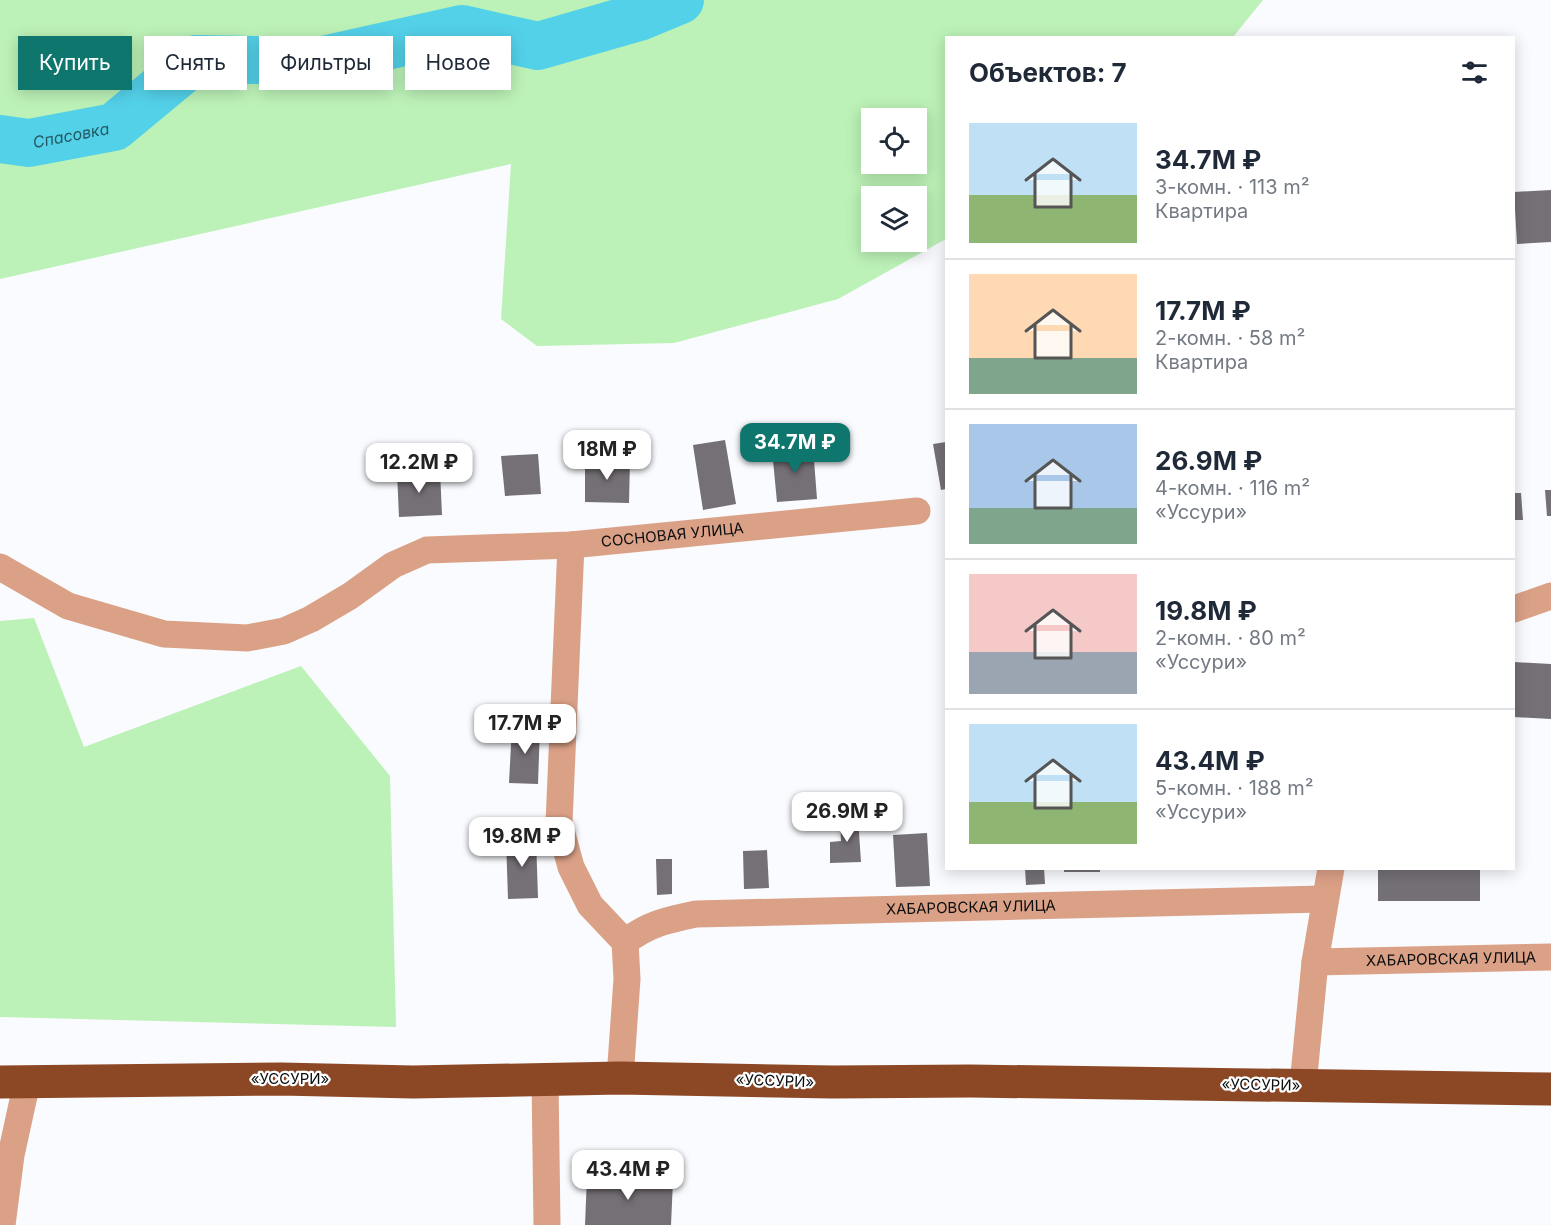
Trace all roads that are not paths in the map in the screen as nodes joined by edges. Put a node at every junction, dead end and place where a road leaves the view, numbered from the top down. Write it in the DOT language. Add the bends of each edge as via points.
graph roads {
  1 [pos="917,511"];
  2 [pos="571,545"];
  3 [pos="0,567"];
  4 [pos="1551,596"];
  5 [pos="1515,609"];
  6 [pos="1330,870"];
  7 [pos="1324,899"];
  8 [pos="625,942"];
  9 [pos="1551,957"];
  10 [pos="1315,962"];
  11 [pos="620,1078"];
  12 [pos="545,1080"];
  13 [pos="14,1082"];
  14 [pos="1303,1085"];
  15 [pos="1551,1089"];
  16 [pos="2,1225"];
  17 [pos="547,1225"];
  1 -- 2 [label="street, СОСНОВАЯ УЛИЦА"];
  2 -- 3 [label="street, СОСНОВАЯ УЛИЦА" via="427,550 393,565 311,619 284,631 247,638 164,634 68,606"];
  2 -- 8 [label="street" via="559,823 571,867 590,904"];
  4 -- 5 [label="street"];
  6 -- 7 [label="street"];
  7 -- 8 [label="street, ХАБАРОВСКАЯ УЛИЦА" via="696,914 664,920"];
  7 -- 10 [label="street"];
  8 -- 11 [label="street" via="627,979"];
  9 -- 10 [label="street, ХАБАРОВСКАЯ УЛИЦА"];
  10 -- 14 [label="street"];
  11 -- 12 [label="highway, «УССУРИ»"];
  11 -- 14 [label="highway, «УССУРИ»"];
  12 -- 13 [label="highway, «УССУРИ»"];
  12 -- 17 [label="street"];
  13 -- 16 [label="street" via="11,1155"];
  14 -- 15 [label="highway, «УССУРИ»"];
}
